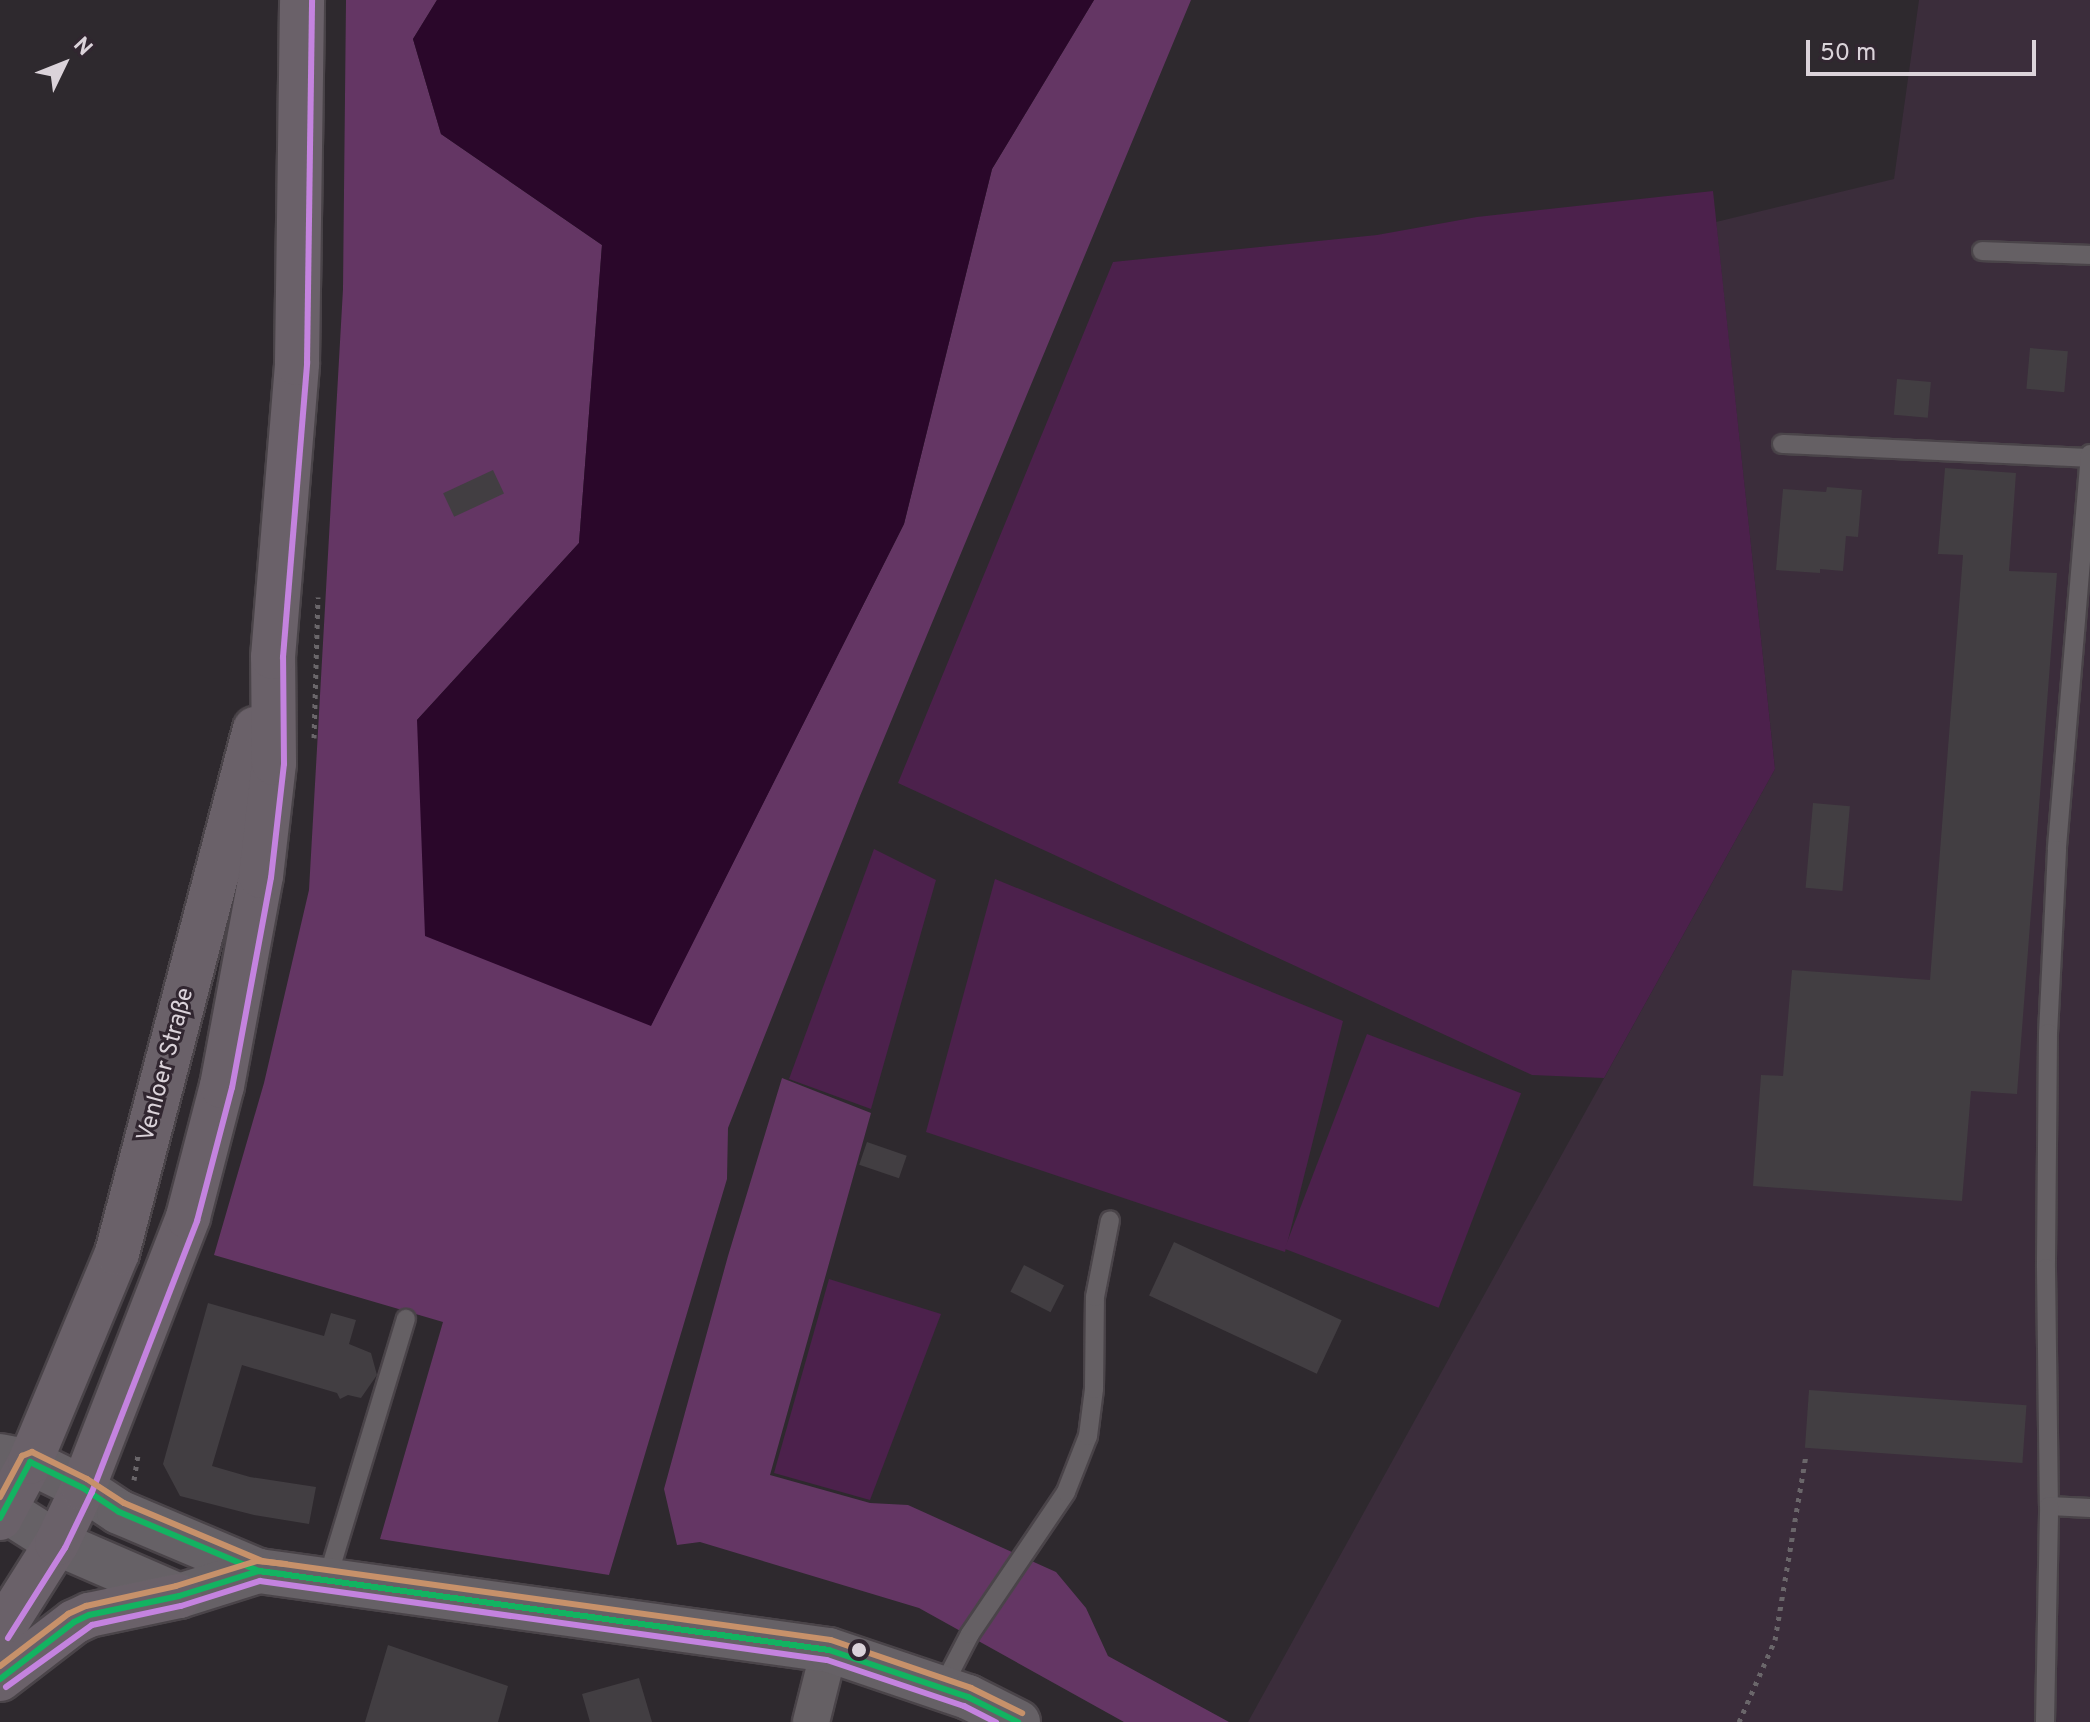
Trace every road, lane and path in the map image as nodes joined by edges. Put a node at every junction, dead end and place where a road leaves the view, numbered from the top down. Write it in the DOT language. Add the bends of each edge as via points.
graph roads {
  1 [pos="302,0"];
  2 [pos="1982,251"];
  3 [pos="2090,255"];
  4 [pos="1782,444"];
  5 [pos="2090,456"];
  6 [pos="273,657"];
  7 [pos="1110,1220"];
  8 [pos="406,1319"];
  9 [pos="1806,1454"];
  10 [pos="15,1459"];
  11 [pos="83,1488"];
  12 [pos="2049,1506"];
  13 [pos="2090,1508"];
  14 [pos="1,1512"];
  15 [pos="57,1543"];
  16 [pos="259,1571"];
  17 [pos="327,1580"];
  18 [pos="179,1596"];
  19 [pos="0,1633"];
  20 [pos="829,1650"];
  21 [pos="0,1679"];
  22 [pos="942,1688"];
  23 [pos="811,1722"];
  24 [pos="1018,1722"];
  25 [pos="1739,1722"];
  26 [pos="2045,1722"];
  1 -- 6 [label="main road, Venloer Straße" via="297,363"];
  2 -- 3 [label="lane"];
  4 -- 5 [label="lane"];
  5 -- 12 [label="lane" via="2057,850 2048,1033"];
  6 -- 10 [label="main road, Venloer Straße" via="117,1253"];
  6 -- 11 [label="main road, Venloer Straße" via="274,763 261,876 222,1086 188,1217"];
  7 -- 22 [label="lane" via="1095,1297 1088,1436 1066,1492 970,1634"];
  8 -- 17 [label="lane"];
  9 -- 25 [label="path" via="1775,1640"];
  10 -- 11 [label="street"];
  10 -- 14 [label="main road, Venloer Straße"];
  11 -- 15 [label="main road, Venloer Straße"];
  11 -- 16 [label="street" via="119,1512"];
  12 -- 13 [label="lane"];
  12 -- 26 [label="lane"];
  14 -- 15 [label="street"];
  15 -- 18 [label="street"];
  15 -- 19 [label="main road, Venloer Straße"];
  16 -- 17 [label="street"];
  16 -- 18 [label="street"];
  17 -- 20 [label="street"];
  18 -- 21 [label="main road" via="89,1615"];
  20 -- 22 [label="street"];
  20 -- 23 [label="street"];
  22 -- 24 [label="street"];
}
